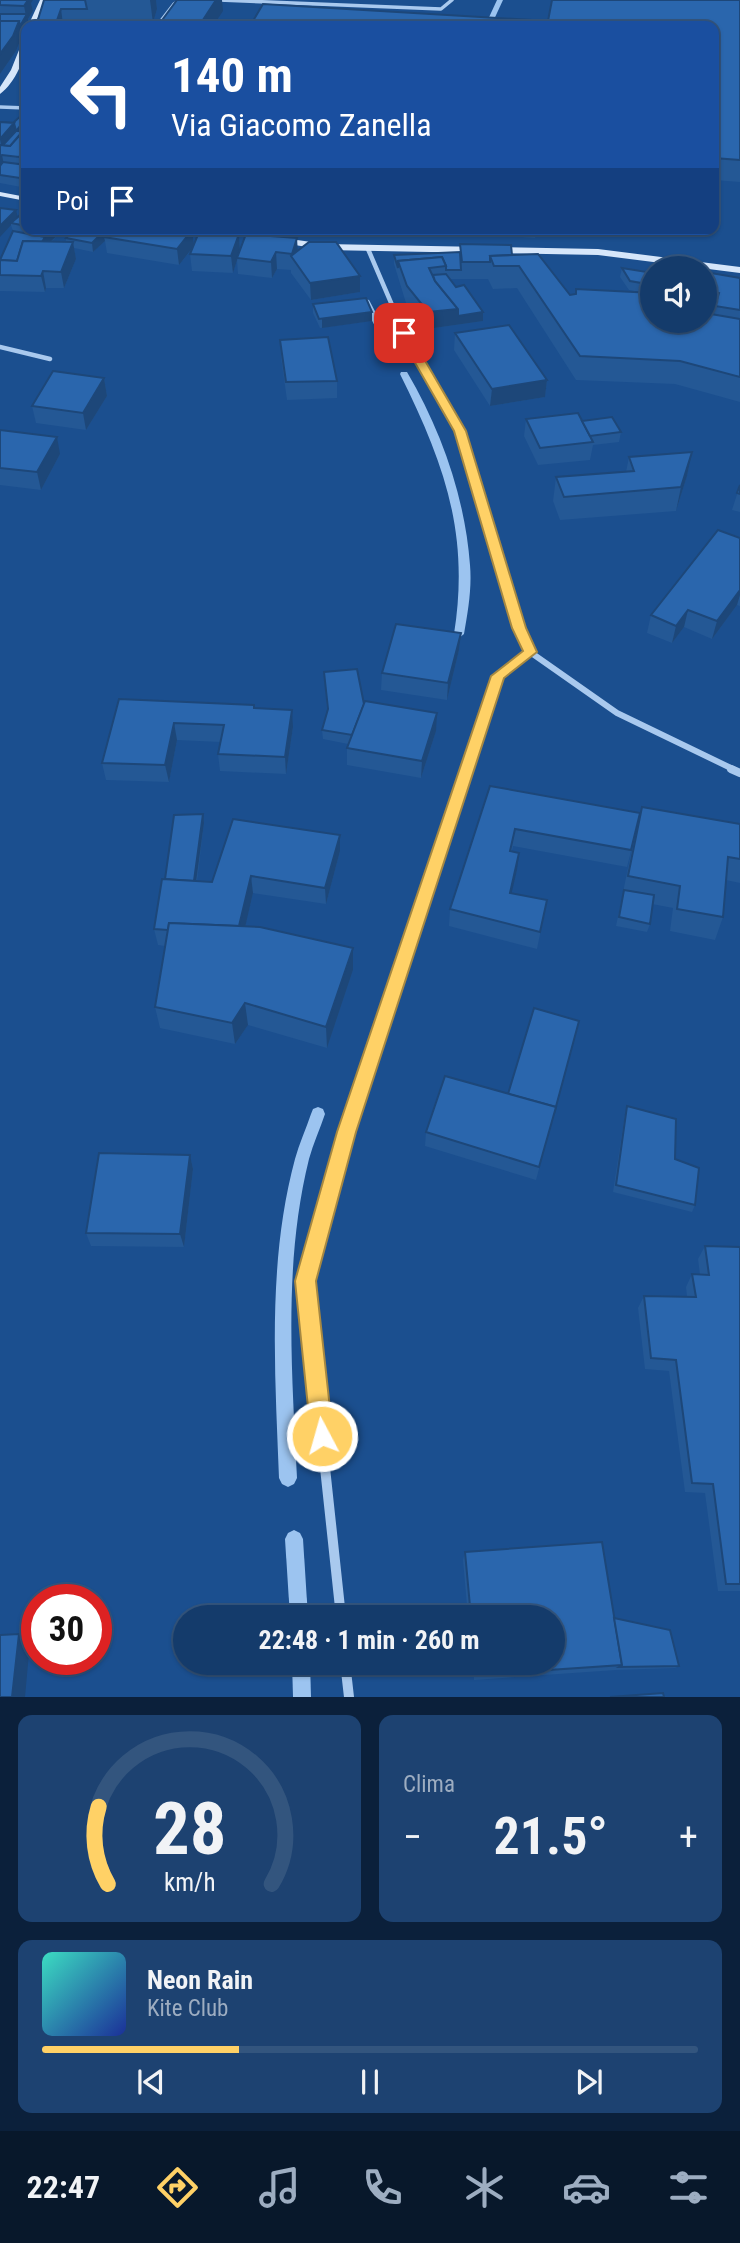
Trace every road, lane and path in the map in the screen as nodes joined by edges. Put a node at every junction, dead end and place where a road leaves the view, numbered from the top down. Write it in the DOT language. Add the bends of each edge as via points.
graph roads {
  1 [pos="43,0"];
  2 [pos="181,0"];
  3 [pos="219,0"];
  4 [pos="452,0"];
  5 [pos="33,21"];
  6 [pos="161,21"];
  7 [pos="21,54"];
  8 [pos="0,92"];
  9 [pos="0,107"];
  10 [pos="21,108"];
  11 [pos="0,194"];
  12 [pos="21,198"];
  13 [pos="243,235"];
  14 [pos="368,249"];
  15 [pos="740,270"];
  16 [pos="0,348"];
  17 [pos="50,359"];
  18 [pos="530,652"];
  19 [pos="740,773"];
  20 [pos="340,1605"];
  21 [pos="346,1675"];
  22 [pos="349,1697"];
  1 -- 5 [label="street"];
  2 -- 6 [label="street"];
  3 -- 4 [label="street" via="441,9"];
  7 -- 8 [label="street"];
  9 -- 10 [label="street"];
  11 -- 12 [label="street"];
  13 -- 14 [label="street"];
  14 -- 15 [label="street" via="598,253"];
  14 -- 18 [label="street" via="404,333 460,431"];
  16 -- 17 [label="street"];
  18 -- 19 [label="street" via="617,713"];
  18 -- 20 [label="street" via="498,676 346,1132 305,1281"];
  21 -- 22 [label="street"];
}
